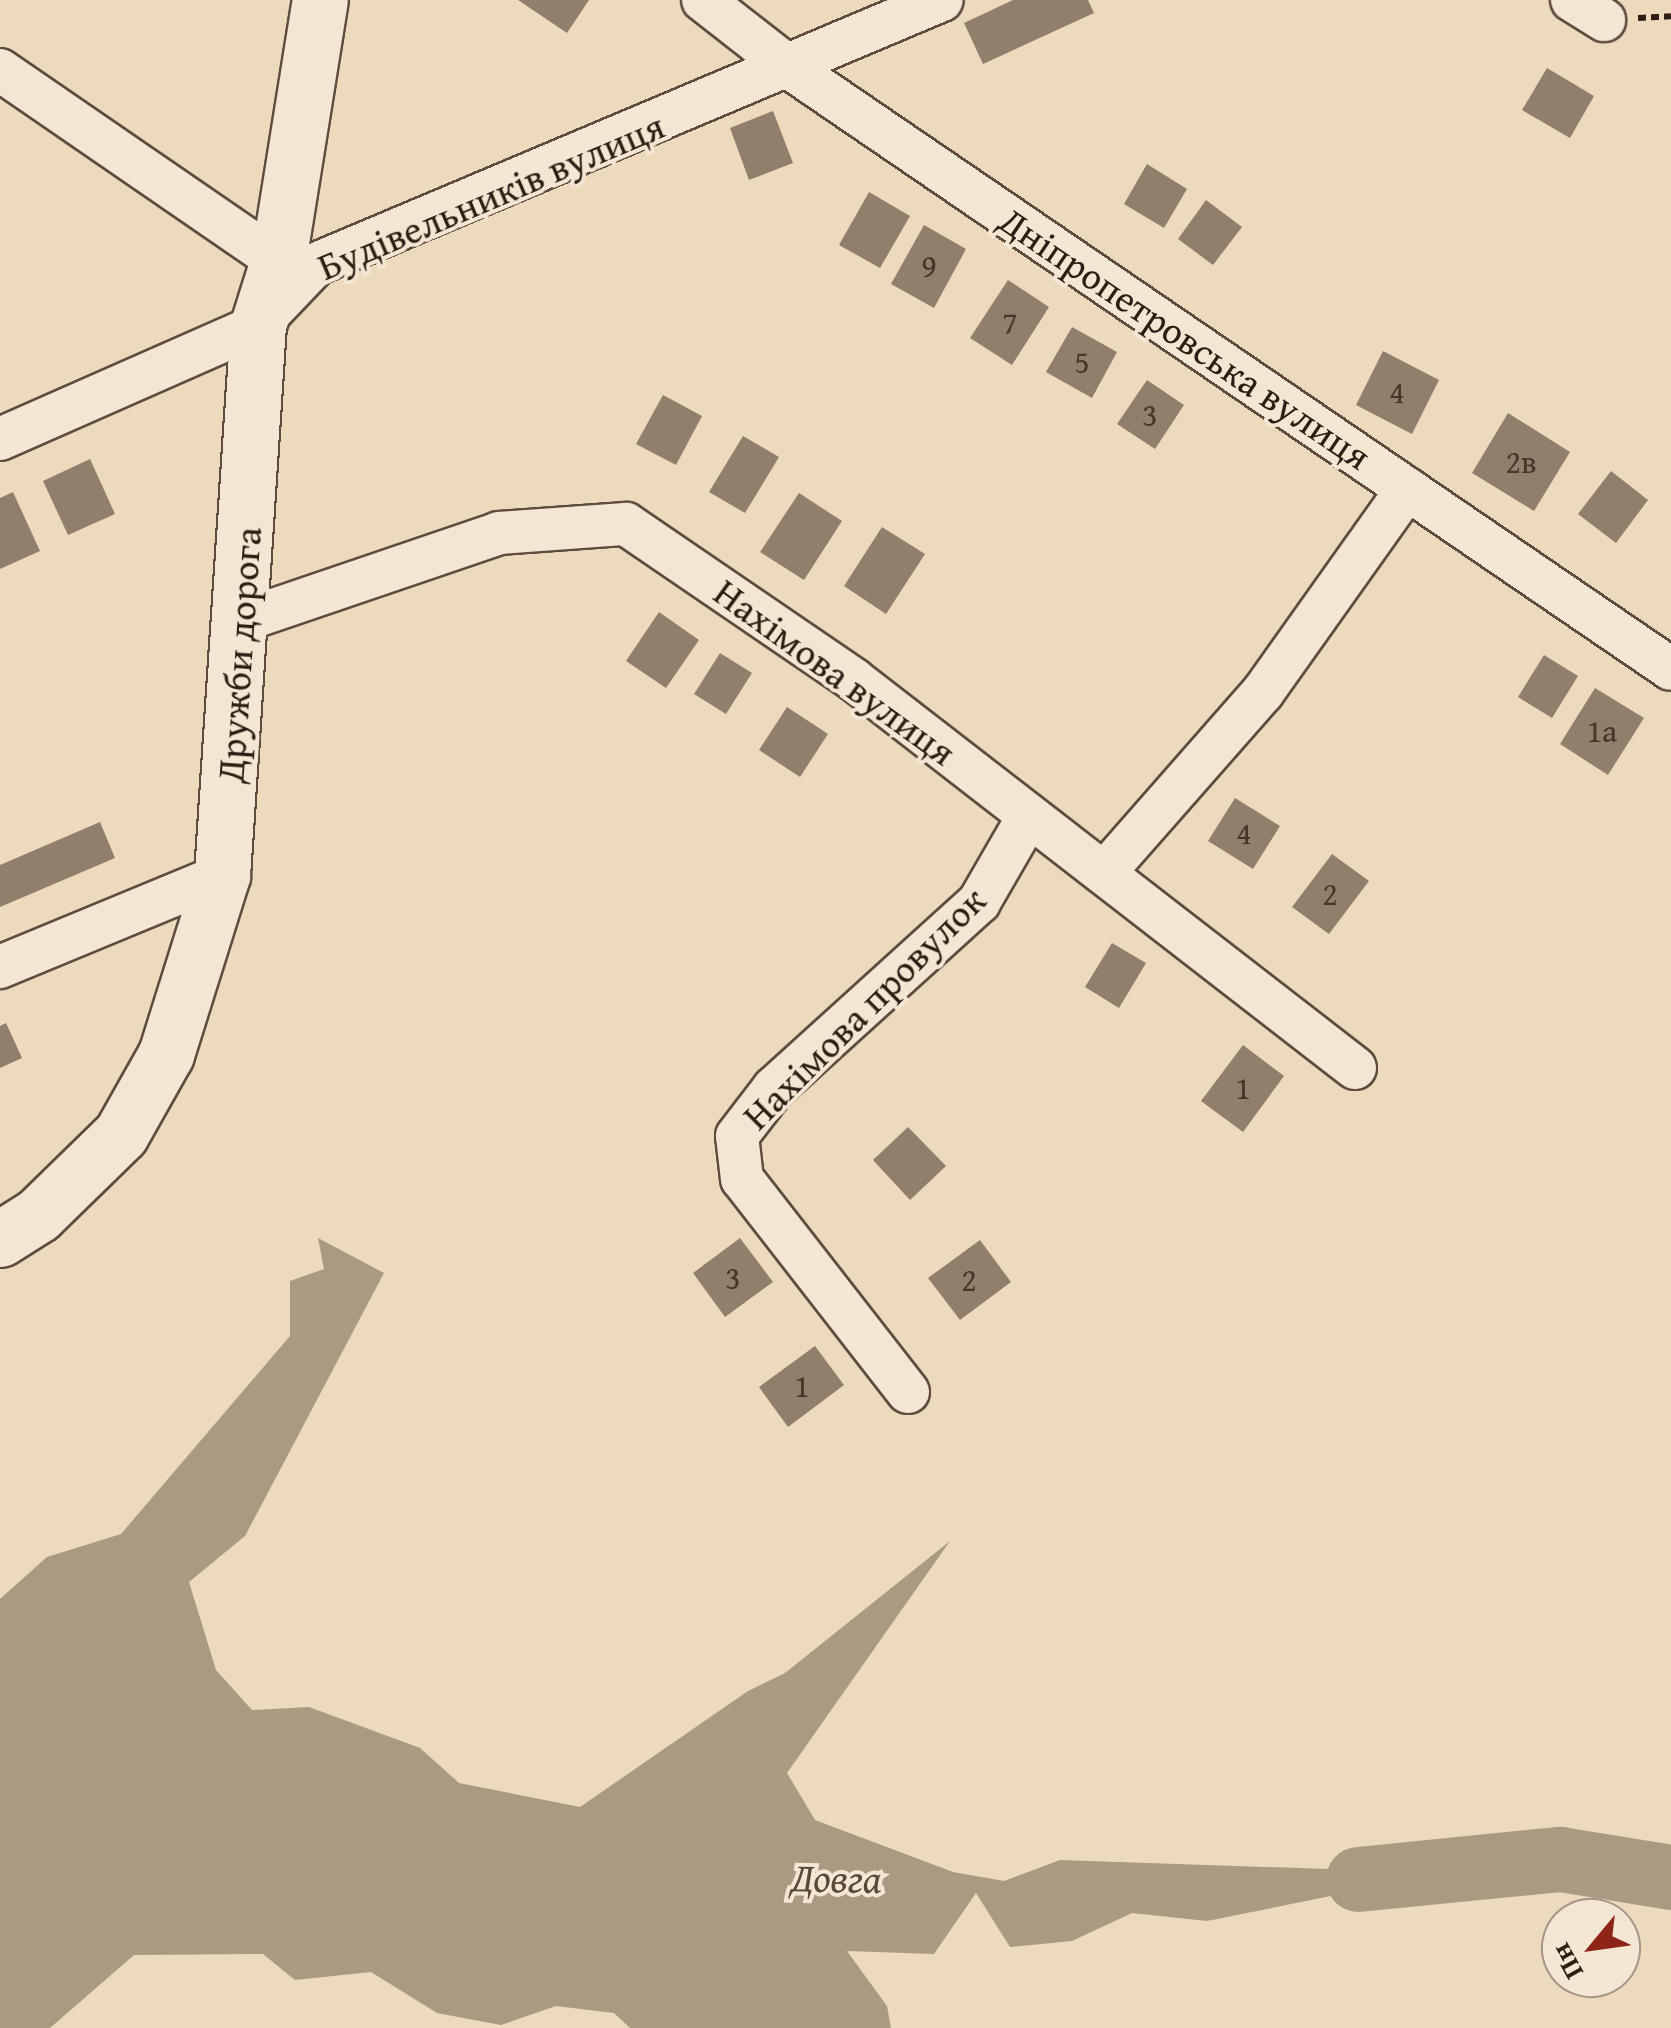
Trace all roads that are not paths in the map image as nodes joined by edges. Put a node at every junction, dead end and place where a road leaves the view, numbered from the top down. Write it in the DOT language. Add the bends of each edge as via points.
graph roads {
  1 [pos="320,0"];
  2 [pos="703,0"];
  3 [pos="942,0"];
  4 [pos="790,68"];
  5 [pos="0,70"];
  6 [pos="278,261"];
  7 [pos="258,325"];
  8 [pos="0,439"];
  9 [pos="1407,489"];
  10 [pos="244,620"];
  11 [pos="1671,669"];
  12 [pos="1028,817"];
  13 [pos="1104,873"];
  14 [pos="222,875"];
  15 [pos="0,967"];
  16 [pos="1355,1068"];
  17 [pos="0,1239"];
  18 [pos="908,1392"];
  1 -- 6 [label="street, Дружби дорога"];
  2 -- 4 [label="street, Дніпропетровська вулиця"];
  3 -- 4 [label="street, Будівельників вулиця"];
  4 -- 7 [label="street, Будівельників вулиця" via="316,264"];
  4 -- 9 [label="street, Дніпропетровська вулиця"];
  5 -- 6 [label="street"];
  6 -- 7 [label="street, Дружби дорога"];
  7 -- 8 [label="street, Будівельників вулиця"];
  7 -- 10 [label="street, Дружби дорога"];
  9 -- 11 [label="street, Дніпропетровська вулиця"];
  9 -- 13 [label="street" via="1264,692"];
  10 -- 12 [label="street, Нахімова вулиця" via="499,533 626,524 853,679"];
  10 -- 14 [label="street, Дружби дорога"];
  12 -- 13 [label="street, Нахімова вулиця"];
  12 -- 18 [label="street, Нахімова провулок" via="979,902 774,1088 737,1136 742,1179"];
  13 -- 16 [label="street, Нахімова вулиця"];
  14 -- 15 [label="street"];
  14 -- 17 [label="street, Дружби дорога" via="166,1054 121,1134 38,1216"];
}
